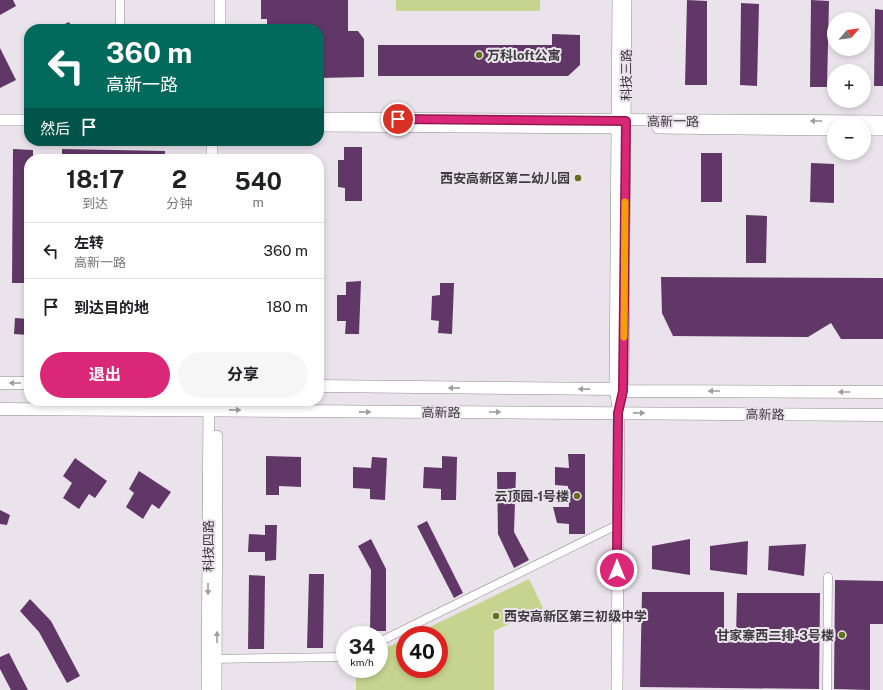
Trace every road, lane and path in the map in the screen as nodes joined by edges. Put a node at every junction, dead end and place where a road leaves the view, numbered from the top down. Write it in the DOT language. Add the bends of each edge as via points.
graph roads {
  1 [pos="120,0"];
  2 [pos="213,0"];
  3 [pos="220,0"];
  4 [pos="618,0"];
  5 [pos="626,0"];
  6 [pos="120,24"];
  7 [pos="213,24"];
  8 [pos="220,24"];
  9 [pos="324,118"];
  10 [pos="0,120"];
  11 [pos="24,120"];
  12 [pos="883,121"];
  13 [pos="621,124"];
  14 [pos="324,126"];
  15 [pos="827,130"];
  16 [pos="871,130"];
  17 [pos="883,130"];
  18 [pos="0,383"];
  19 [pos="24,383"];
  20 [pos="324,386"];
  21 [pos="619,390"];
  22 [pos="883,392"];
  23 [pos="160,406"];
  24 [pos="213,406"];
  25 [pos="236,406"];
  26 [pos="0,409"];
  27 [pos="618,413"];
  28 [pos="883,415"];
  29 [pos="617,525"];
  30 [pos="828,577"];
  31 [pos="388,638"];
  32 [pos="336,657"];
  33 [pos="212,658"];
  34 [pos="207,690"];
  35 [pos="216,690"];
  36 [pos="617,690"];
  37 [pos="827,690"];
  1 -- 6 [label="street"];
  2 -- 7 [label="street"];
  3 -- 8 [label="street"];
  4 -- 13 [label="street, 科技三路"];
  5 -- 13 [label="street, 科技三路"];
  9 -- 13 [label="street, 高新一路"];
  10 -- 11 [label="street"];
  12 -- 13 [label="street, 高新一路, one-way"];
  13 -- 14 [label="street, 高新一路"];
  13 -- 15 [label="street, 高新一路"];
  13 -- 21 [label="street, 科技三路"];
  16 -- 17 [label="street"];
  19 -- 18 [label="main road, one-way"];
  21 -- 20 [label="main road, 高新路, one-way"];
  22 -- 21 [label="main road, 高新路, one-way"];
  21 -- 27 [label="street, 科技三路"];
  23 -- 26 [label="main road, 高新路"];
  24 -- 33 [label="street, 科技四路"];
  25 -- 27 [label="main road, 高新路, one-way" via="373,412"];
  27 -- 28 [label="main road, 高新路, one-way"];
  27 -- 29 [label="street, 科技三路"];
  29 -- 31 [label="street"];
  29 -- 36 [label="street, 科技三路"];
  30 -- 37 [label="street"];
  32 -- 33 [label="street"];
  33 -- 34 [label="street, 科技四路"];
  33 -- 35 [label="street, 科技四路"];
}
